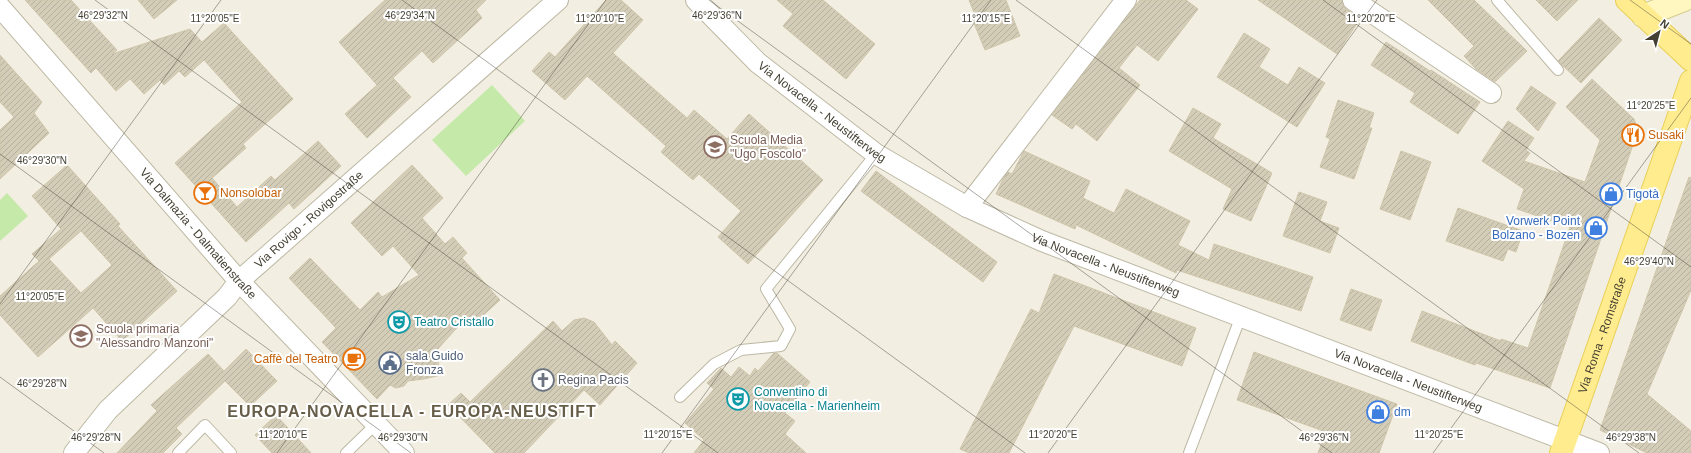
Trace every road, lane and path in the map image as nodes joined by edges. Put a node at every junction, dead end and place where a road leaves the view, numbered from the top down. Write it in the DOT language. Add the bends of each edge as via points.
graph roads {
  1 [pos="558,0"];
  2 [pos="696,0"];
  3 [pos="1126,0"];
  4 [pos="1353,0"];
  5 [pos="1497,0"];
  6 [pos="1626,0"];
  7 [pos="1684,0"];
  8 [pos="0,7"];
  9 [pos="1643,16"];
  10 [pos="1691,60"];
  11 [pos="1558,70"];
  12 [pos="1691,81"];
  13 [pos="1490,93"];
  14 [pos="876,154"];
  15 [pos="967,208"];
  16 [pos="239,281"];
  17 [pos="1240,316"];
  18 [pos="680,397"];
  19 [pos="376,424"];
  20 [pos="1564,447"];
  21 [pos="401,451"];
  22 [pos="74,453"];
  23 [pos="178,453"];
  24 [pos="230,453"];
  25 [pos="346,453"];
  26 [pos="1189,453"];
  27 [pos="1599,453"];
  1 -- 16 [label="street, Via Rovigo - Rovigostraße"];
  2 -- 14 [label="street, Via Novacella - Neustifterweg" via="758,63"];
  3 -- 15 [label="street"];
  4 -- 13 [label="street"];
  5 -- 11 [label="lane"];
  6 -- 9 [label="main road"];
  7 -- 9 [label="main road"];
  8 -- 16 [label="street, Via Dalmazia - Dalmatienstraße"];
  9 -- 10 [label="main road"];
  12 -- 20 [label="main road, Via Roma - Romstraße"];
  14 -- 15 [label="street, Via Novacella - Neustifterweg"];
  14 -- 18 [label="lane" via="766,289 790,329 781,346 741,350 714,364"];
  15 -- 17 [label="street, Via Novacella - Neustifterweg" via="1042,241"];
  16 -- 19 [label="street, Via Dalmazia - Dalmatienstraße"];
  16 -- 22 [label="street, Via Rovigo - Rovigostraße" via="227,297 108,410"];
  17 -- 20 [label="street, Via Novacella - Neustifterweg"];
  17 -- 26 [label="lane"];
  19 -- 21 [label="street, Via Dalmazia - Dalmatienstraße"];
  19 -- 25 [label="lane"];
  20 -- 27 [label="street, Via Novacella - Neustifterweg"];
  23 -- 24 [label="lane" via="206,425"];
}
